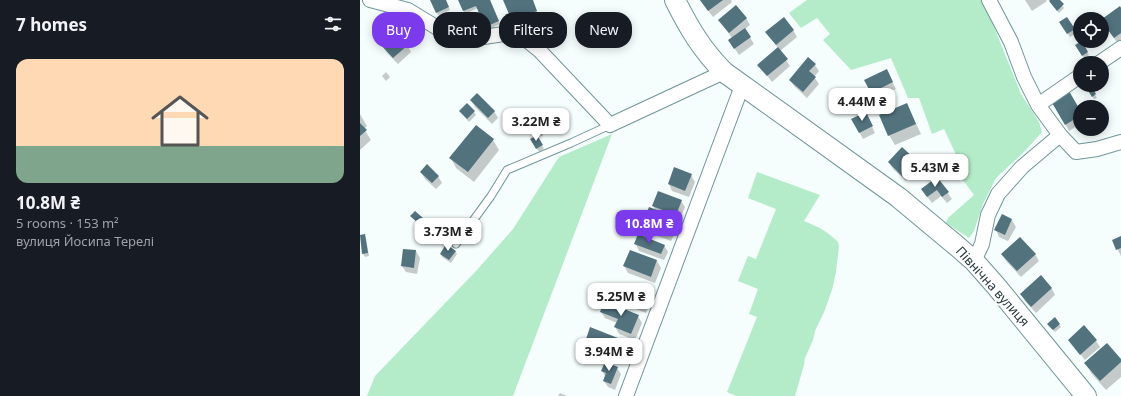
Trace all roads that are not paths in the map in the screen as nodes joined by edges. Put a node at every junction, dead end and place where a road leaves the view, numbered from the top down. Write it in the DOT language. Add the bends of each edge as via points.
graph roads {
  1 [pos="370,0"];
  2 [pos="676,0"];
  3 [pos="989,0"];
  4 [pos="1121,48"];
  5 [pos="1109,56"];
  6 [pos="724,72"];
  7 [pos="1073,81"];
  8 [pos="742,86"];
  9 [pos="1038,105"];
  10 [pos="610,124"];
  11 [pos="1060,135"];
  12 [pos="1121,142"];
  13 [pos="456,244"];
  14 [pos="974,261"];
  15 [pos="626,396"];
  16 [pos="1086,396"];
  1 -- 10 [label="street" via="408,10 449,35 463,40 504,34 518,36 539,50"];
  2 -- 6 [label="street, Північна вулиця" via="687,25 709,57"];
  3 -- 9 [label="street" via="1011,42"];
  4 -- 5 [label="street"];
  6 -- 8 [label="street, Північна вулиця"];
  6 -- 10 [label="street"];
  7 -- 9 [label="street"];
  8 -- 14 [label="street, Північна вулиця" via="898,197"];
  8 -- 15 [label="street"];
  9 -- 11 [label="street"];
  10 -- 13 [label="lane" via="571,144 507,170"];
  11 -- 12 [label="street" via="1076,152"];
  11 -- 14 [label="street" via="1022,167 998,194 988,215 982,244"];
  14 -- 16 [label="street, Північна вулиця"];
}
